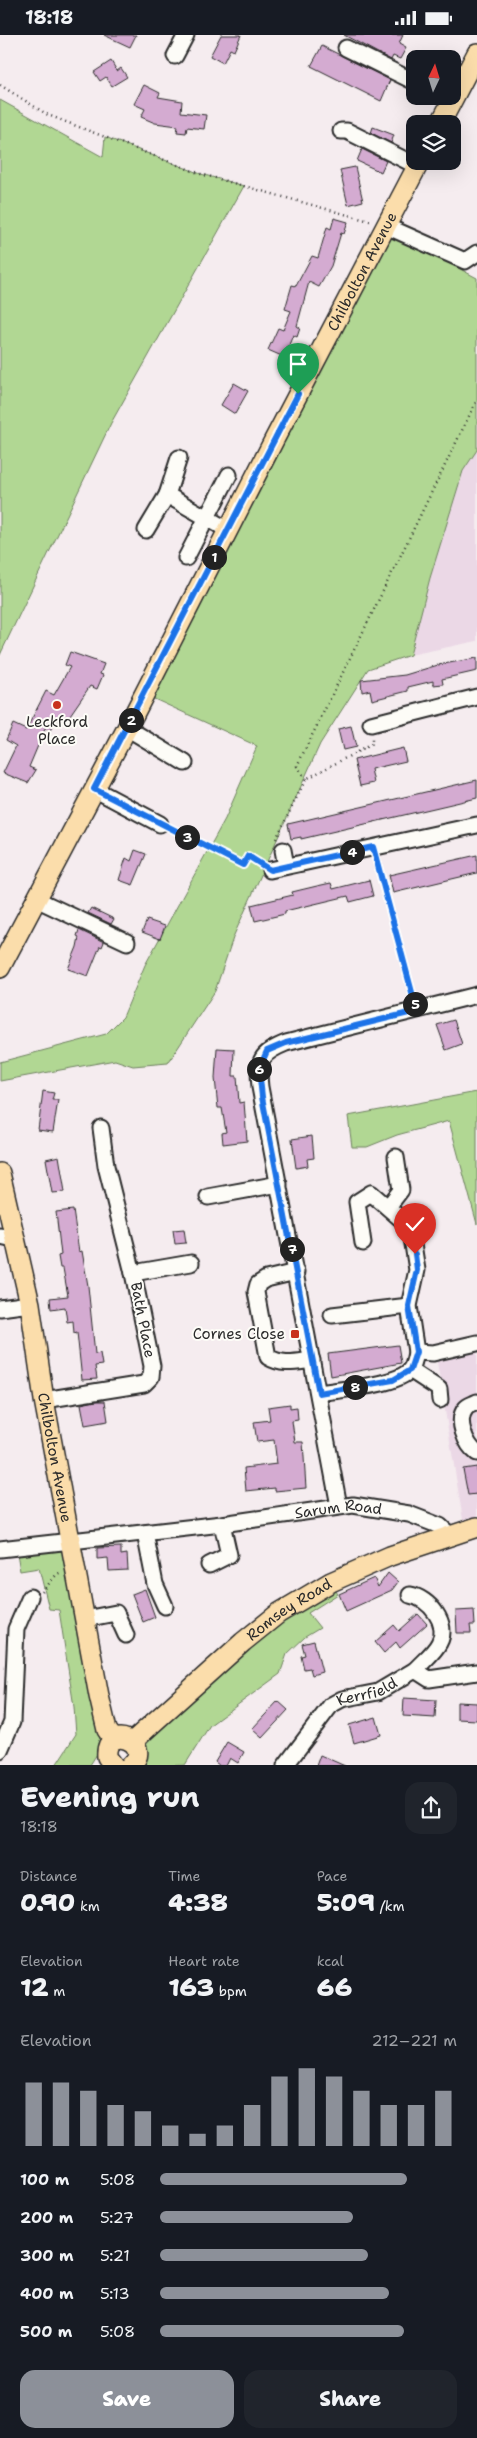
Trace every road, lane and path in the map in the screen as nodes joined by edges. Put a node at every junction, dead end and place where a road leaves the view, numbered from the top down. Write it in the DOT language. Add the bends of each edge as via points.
graph roads {
  1 [pos="186,35"];
  2 [pos="346,48"];
  3 [pos="175,56"];
  4 [pos="476,59"];
  5 [pos="406,77"];
  6 [pos="461,81"];
  7 [pos="0,85"];
  8 [pos="341,131"];
  9 [pos="406,158"];
  10 [pos="416,170"];
  11 [pos="386,226"];
  12 [pos="477,253"];
  13 [pos="477,400"];
  14 [pos="179,458"];
  15 [pos="230,475"];
  16 [pos="167,495"];
  17 [pos="206,518"];
  18 [pos="146,529"];
  19 [pos="228,530"];
  20 [pos="186,559"];
  21 [pos="477,697"];
  22 [pos="371,724"];
  23 [pos="127,728"];
  24 [pos="185,763"];
  25 [pos="306,779"];
  26 [pos="94,789"];
  27 [pos="160,824"];
  28 [pos="477,825"];
  29 [pos="373,847"];
  30 [pos="283,850"];
  31 [pos="286,866"];
  32 [pos="270,870"];
  33 [pos="36,899"];
  34 [pos="127,942"];
  35 [pos="0,968"];
  36 [pos="477,995"];
  37 [pos="417,1011"];
  38 [pos="101,1128"];
  39 [pos="396,1157"];
  40 [pos="0,1173"];
  41 [pos="279,1184"];
  42 [pos="208,1197"];
  43 [pos="388,1207"];
  44 [pos="7,1237"];
  45 [pos="363,1243"];
  46 [pos="192,1263"];
  47 [pos="296,1272"];
  48 [pos="133,1273"];
  49 [pos="30,1303"];
  50 [pos="409,1306"];
  51 [pos="0,1308"];
  52 [pos="332,1315"];
  53 [pos="477,1343"];
  54 [pos="416,1352"];
  55 [pos="312,1360"];
  56 [pos="410,1370"];
  57 [pos="319,1393"];
  58 [pos="44,1399"];
  59 [pos="440,1400"];
  60 [pos="477,1402"];
  61 [pos="477,1453"];
  62 [pos="339,1506"];
  63 [pos="222,1524"];
  64 [pos="477,1527"];
  65 [pos="145,1533"];
  66 [pos="450,1535"];
  67 [pos="71,1540"];
  68 [pos="0,1549"];
  69 [pos="209,1565"];
  70 [pos="173,1587"];
  71 [pos="410,1595"];
  72 [pos="30,1597"];
  73 [pos="85,1619"];
  74 [pos="126,1635"];
  75 [pos="415,1670"];
  76 [pos="7,1671"];
  77 [pos="477,1672"];
  78 [pos="114,1740"];
  79 [pos="132,1742"];
  80 [pos="0,1749"];
  81 [pos="109,1764"];
  82 [pos="130,1765"];
  83 [pos="285,1765"];
  1 -- 3 [label="street"];
  2 -- 5 [label="street"];
  4 -- 6 [label="main road"];
  7 -- 11 [label="path" via="48,115 201,174"];
  8 -- 9 [label="street"];
  10 -- 11 [label="main road, Chilbolton Avenue"];
  11 -- 12 [label="street" via="465,261"];
  11 -- 19 [label="main road, Chilbolton Avenue"];
  13 -- 25 [label="path" via="297,766"];
  14 -- 16 [label="street"];
  15 -- 17 [label="street"];
  16 -- 17 [label="street"];
  16 -- 18 [label="street"];
  17 -- 19 [label="street"];
  17 -- 20 [label="street"];
  19 -- 23 [label="main road, Chilbolton Avenue"];
  21 -- 22 [label="street"];
  22 -- 25 [label="path" via="372,744"];
  23 -- 24 [label="street"];
  23 -- 26 [label="main road, Chilbolton Avenue"];
  25 -- 30 [label="path" via="276,841"];
  26 -- 27 [label="street"];
  26 -- 33 [label="main road, Chilbolton Avenue"];
  27 -- 32 [label="path" via="243,865 248,856"];
  28 -- 29 [label="street"];
  29 -- 31 [label="street"];
  29 -- 37 [label="path"];
  30 -- 31 [label="street"];
  31 -- 32 [label="street"];
  33 -- 34 [label="street"];
  33 -- 35 [label="main road, Chilbolton Avenue"];
  36 -- 37 [label="street"];
  37 -- 41 [label="street" via="286,1043 267,1051 260,1062 259,1077"];
  38 -- 48 [label="street, Bath Place" via="106,1167"];
  39 -- 43 [label="street" via="401,1190"];
  40 -- 44 [label="main road, Chilbolton Avenue"];
  41 -- 42 [label="street"];
  41 -- 47 [label="street"];
  43 -- 45 [label="street" via="371,1193 356,1202"];
  43 -- 50 [label="street" via="408,1227 412,1238 417,1270"];
  44 -- 49 [label="main road, Chilbolton Avenue"];
  46 -- 48 [label="street, Bath Place"];
  47 -- 55 [label="street"];
  47 -- 55 [label="street" via="258,1283 256,1291 268,1357 278,1363"];
  48 -- 58 [label="street, Bath Place" via="152,1366 151,1377 144,1384"];
  49 -- 51 [label="street"];
  49 -- 58 [label="main road, Chilbolton Avenue"];
  50 -- 52 [label="street"];
  50 -- 54 [label="street"];
  53 -- 54 [label="street" via="433,1353"];
  54 -- 56 [label="street"];
  55 -- 57 [label="street"];
  56 -- 57 [label="street" via="393,1380"];
  56 -- 59 [label="street" via="439,1389"];
  57 -- 62 [label="street"];
  58 -- 67 [label="main road, Chilbolton Avenue"];
  60 -- 61 [label="street" via="466,1408 462,1415 463,1433"];
  62 -- 63 [label="street, Sarum Road"];
  62 -- 66 [label="street, Sarum Road" via="374,1507 409,1514 440,1526"];
  63 -- 65 [label="street, Sarum Road"];
  63 -- 69 [label="street" via="229,1555"];
  64 -- 66 [label="main road, Romsey Road"];
  65 -- 67 [label="street, Sarum Road"];
  65 -- 70 [label="street" via="155,1584 162,1599"];
  66 -- 79 [label="main road, Romsey Road" via="390,1556 331,1582 279,1613"];
  67 -- 68 [label="street, Sarum Road"];
  67 -- 73 [label="main road, Chilbolton Avenue"];
  71 -- 75 [label="street, Kerrfield" via="418,1597 432,1609 441,1624 440,1643"];
  72 -- 76 [label="street" via="16,1629"];
  73 -- 74 [label="street" via="116,1613"];
  73 -- 78 [label="main road, Chilbolton Avenue" via="98,1696 107,1730"];
  75 -- 77 [label="street, Kerrfield" via="429,1679"];
  75 -- 83 [label="street, Kerrfield" via="378,1692 342,1699 331,1705"];
  76 -- 80 [label="street" via="12,1722"];
  78 -- 79 [label="main road" via="123,1738"];
  78 -- 81 [label="main road" via="108,1747"];
  79 -- 82 [label="main road" via="137,1755"];
}
